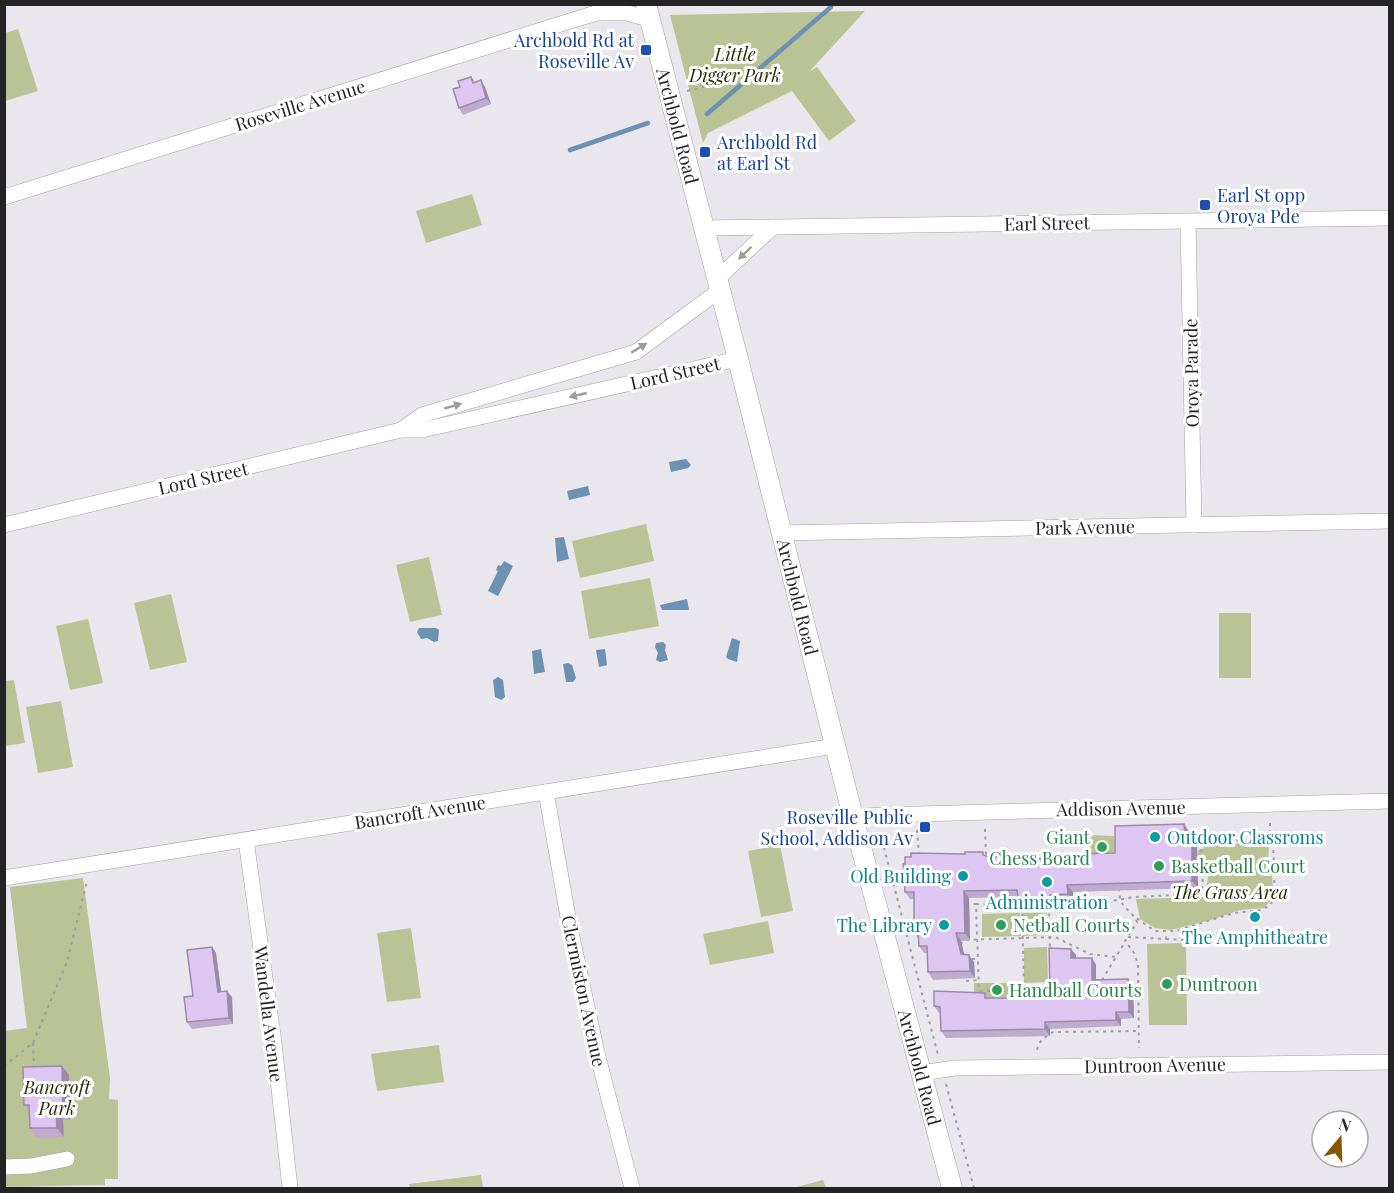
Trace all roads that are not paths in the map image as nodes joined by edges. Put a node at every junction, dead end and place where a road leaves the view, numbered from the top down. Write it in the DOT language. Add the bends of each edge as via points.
graph roads {
  1 [pos="602,9"];
  2 [pos="649,12"];
  3 [pos="4,197"];
  4 [pos="1389,218"];
  5 [pos="1188,222"];
  6 [pos="773,227"];
  7 [pos="704,228"];
  8 [pos="718,285"];
  9 [pos="738,359"];
  10 [pos="401,430"];
  11 [pos="1389,521"];
  12 [pos="4,525"];
  13 [pos="1194,525"];
  14 [pos="781,533"];
  15 [pos="835,746"];
  16 [pos="546,792"];
  17 [pos="1389,801"];
  18 [pos="853,817"];
  19 [pos="246,840"];
  20 [pos="4,878"];
  21 [pos="1389,1062"];
  22 [pos="921,1073"];
  23 [pos="67,1159"];
  24 [pos="4,1167"];
  25 [pos="290,1188"];
  26 [pos="632,1188"];
  27 [pos="952,1188"];
  1 -- 2 [label="street, Roseville Avenue"];
  1 -- 3 [label="street, Roseville Avenue"];
  2 -- 7 [label="main road, Archbold Road"];
  4 -- 5 [label="street, Earl Street"];
  5 -- 6 [label="street, Earl Street"];
  5 -- 13 [label="street, Oroya Parade"];
  6 -- 7 [label="street, Earl Street"];
  6 -- 8 [label="street, Lord Street, one-way"];
  7 -- 8 [label="main road, Archbold Road"];
  8 -- 9 [label="main road, Archbold Road"];
  10 -- 8 [label="street, Lord Street, one-way" via="422,415 636,352"];
  9 -- 10 [label="street, Lord Street, one-way" via="422,430"];
  9 -- 14 [label="main road, Archbold Road"];
  10 -- 12 [label="street, Lord Street"];
  11 -- 13 [label="street, Park Avenue"];
  13 -- 14 [label="street, Park Avenue"];
  14 -- 15 [label="main road, Archbold Road"];
  15 -- 16 [label="street, Bancroft Avenue"];
  15 -- 18 [label="main road, Archbold Road"];
  16 -- 19 [label="street, Bancroft Avenue"];
  16 -- 26 [label="street, Clermiston Avenue" via="568,923"];
  17 -- 18 [label="street, Addison Avenue"];
  18 -- 22 [label="main road, Archbold Road"];
  19 -- 20 [label="street, Bancroft Avenue"];
  19 -- 25 [label="street, Wandella Avenue"];
  21 -- 22 [label="street, Duntroon Avenue" via="942,1069"];
  22 -- 27 [label="main road, Archbold Road"];
  23 -- 24 [label="street"];
}
